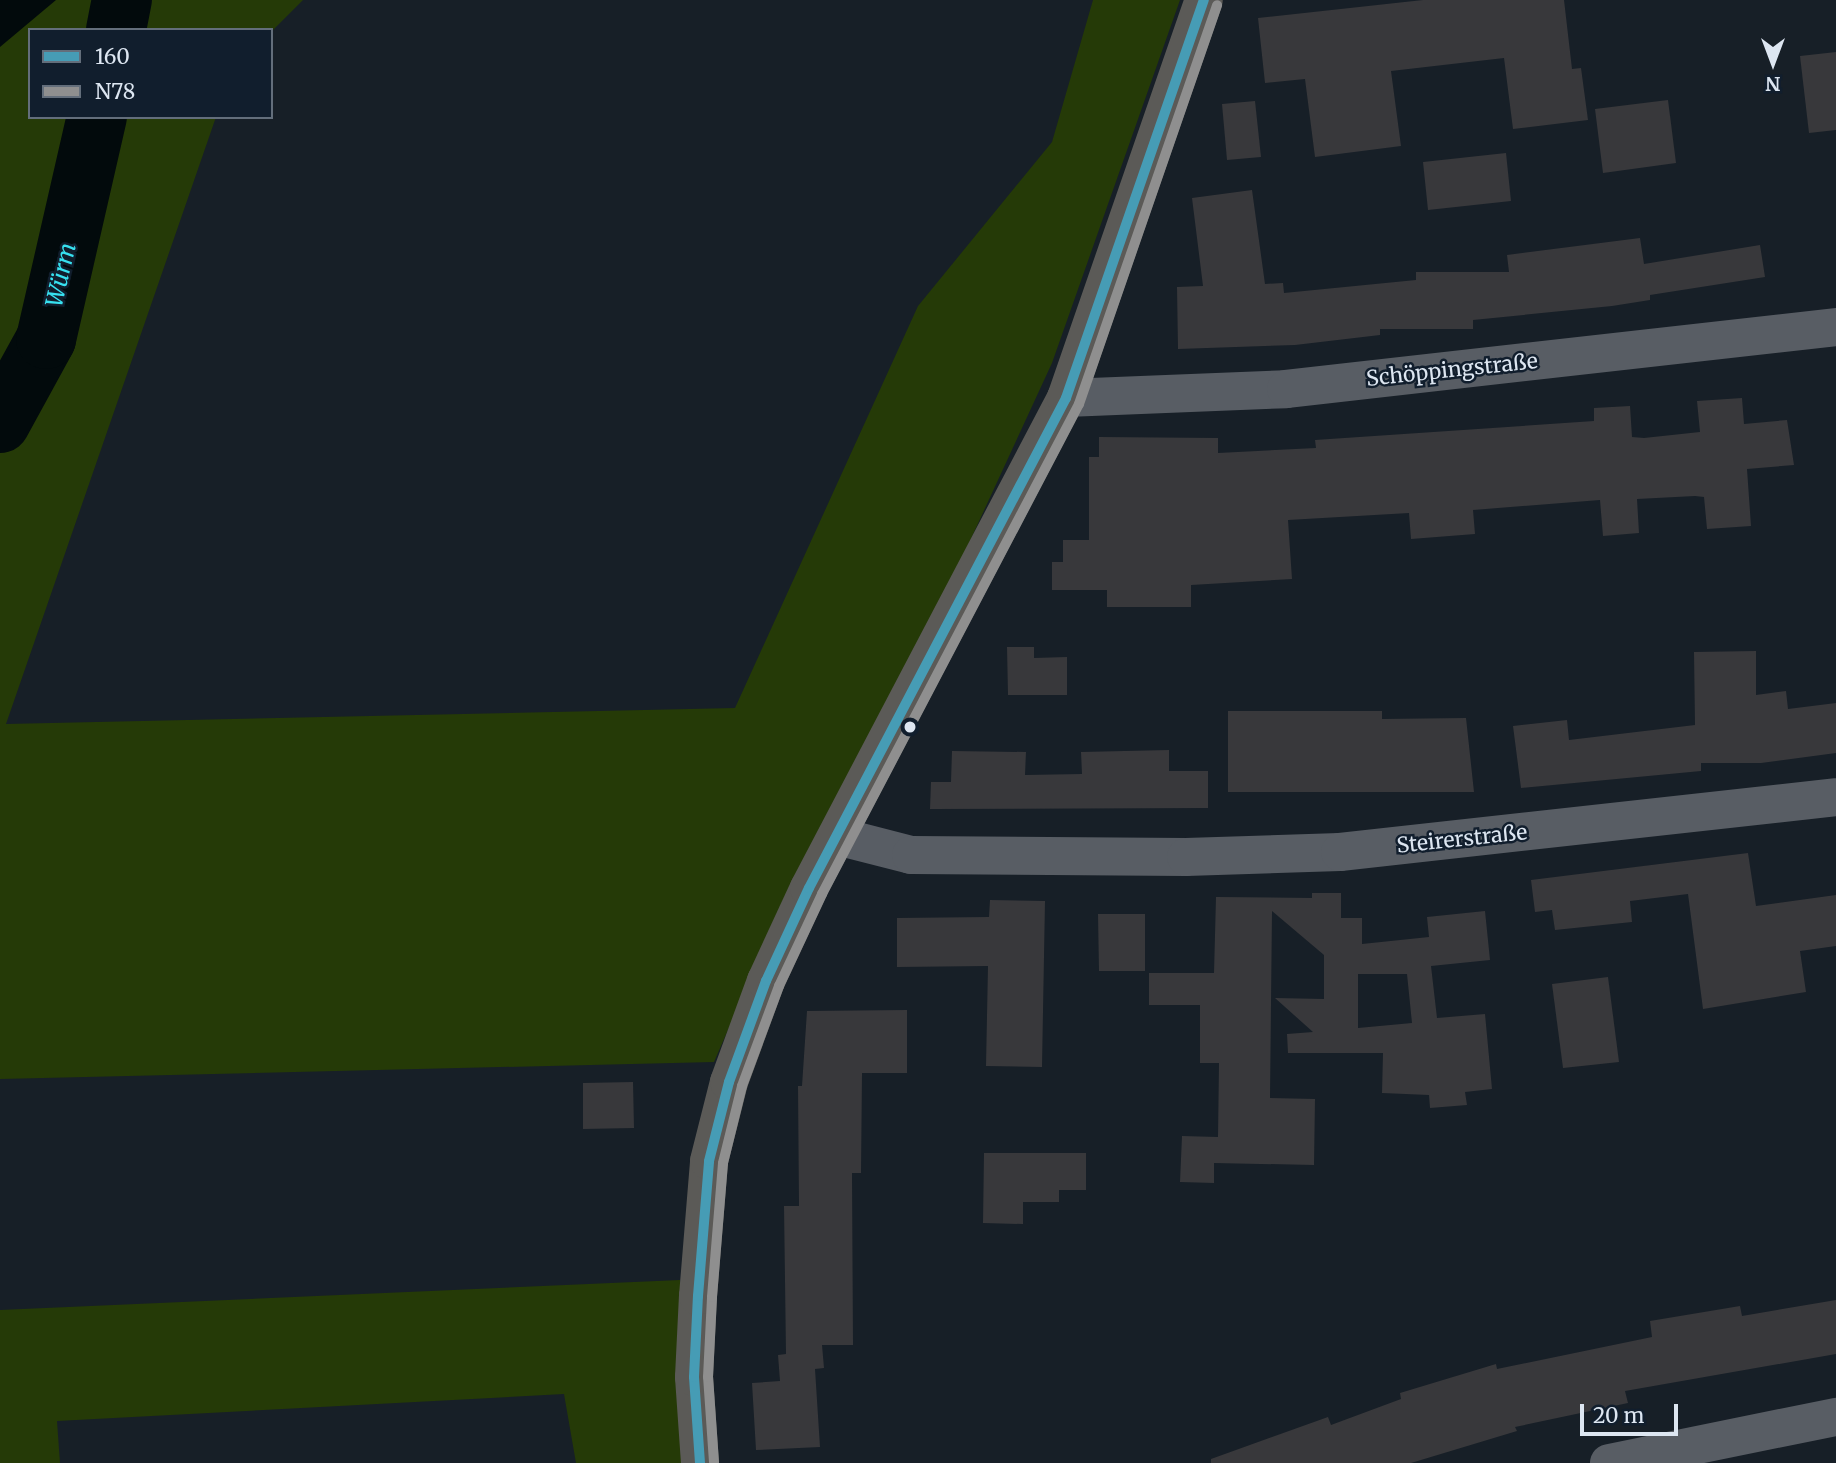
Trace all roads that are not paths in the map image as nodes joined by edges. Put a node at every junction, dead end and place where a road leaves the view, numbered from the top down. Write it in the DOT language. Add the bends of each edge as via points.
graph roads {
  1 [pos="1204,0"];
  2 [pos="1836,327"];
  3 [pos="1066,398"];
  4 [pos="1836,797"];
  5 [pos="837,836"];
  6 [pos="1836,1417"];
  7 [pos="700,1463"];
  8 [pos="1609,1463"];
  1 -- 3 [label="main road"];
  2 -- 3 [label="street, Schöppingstraße" via="1286,389"];
  3 -- 5 [label="main road"];
  4 -- 5 [label="street, Steirerstraße" via="1340,852 1186,857 911,855"];
  5 -- 7 [label="main road" via="766,981 729,1082 709,1161 694,1377"];
  6 -- 8 [label="street"];
}
